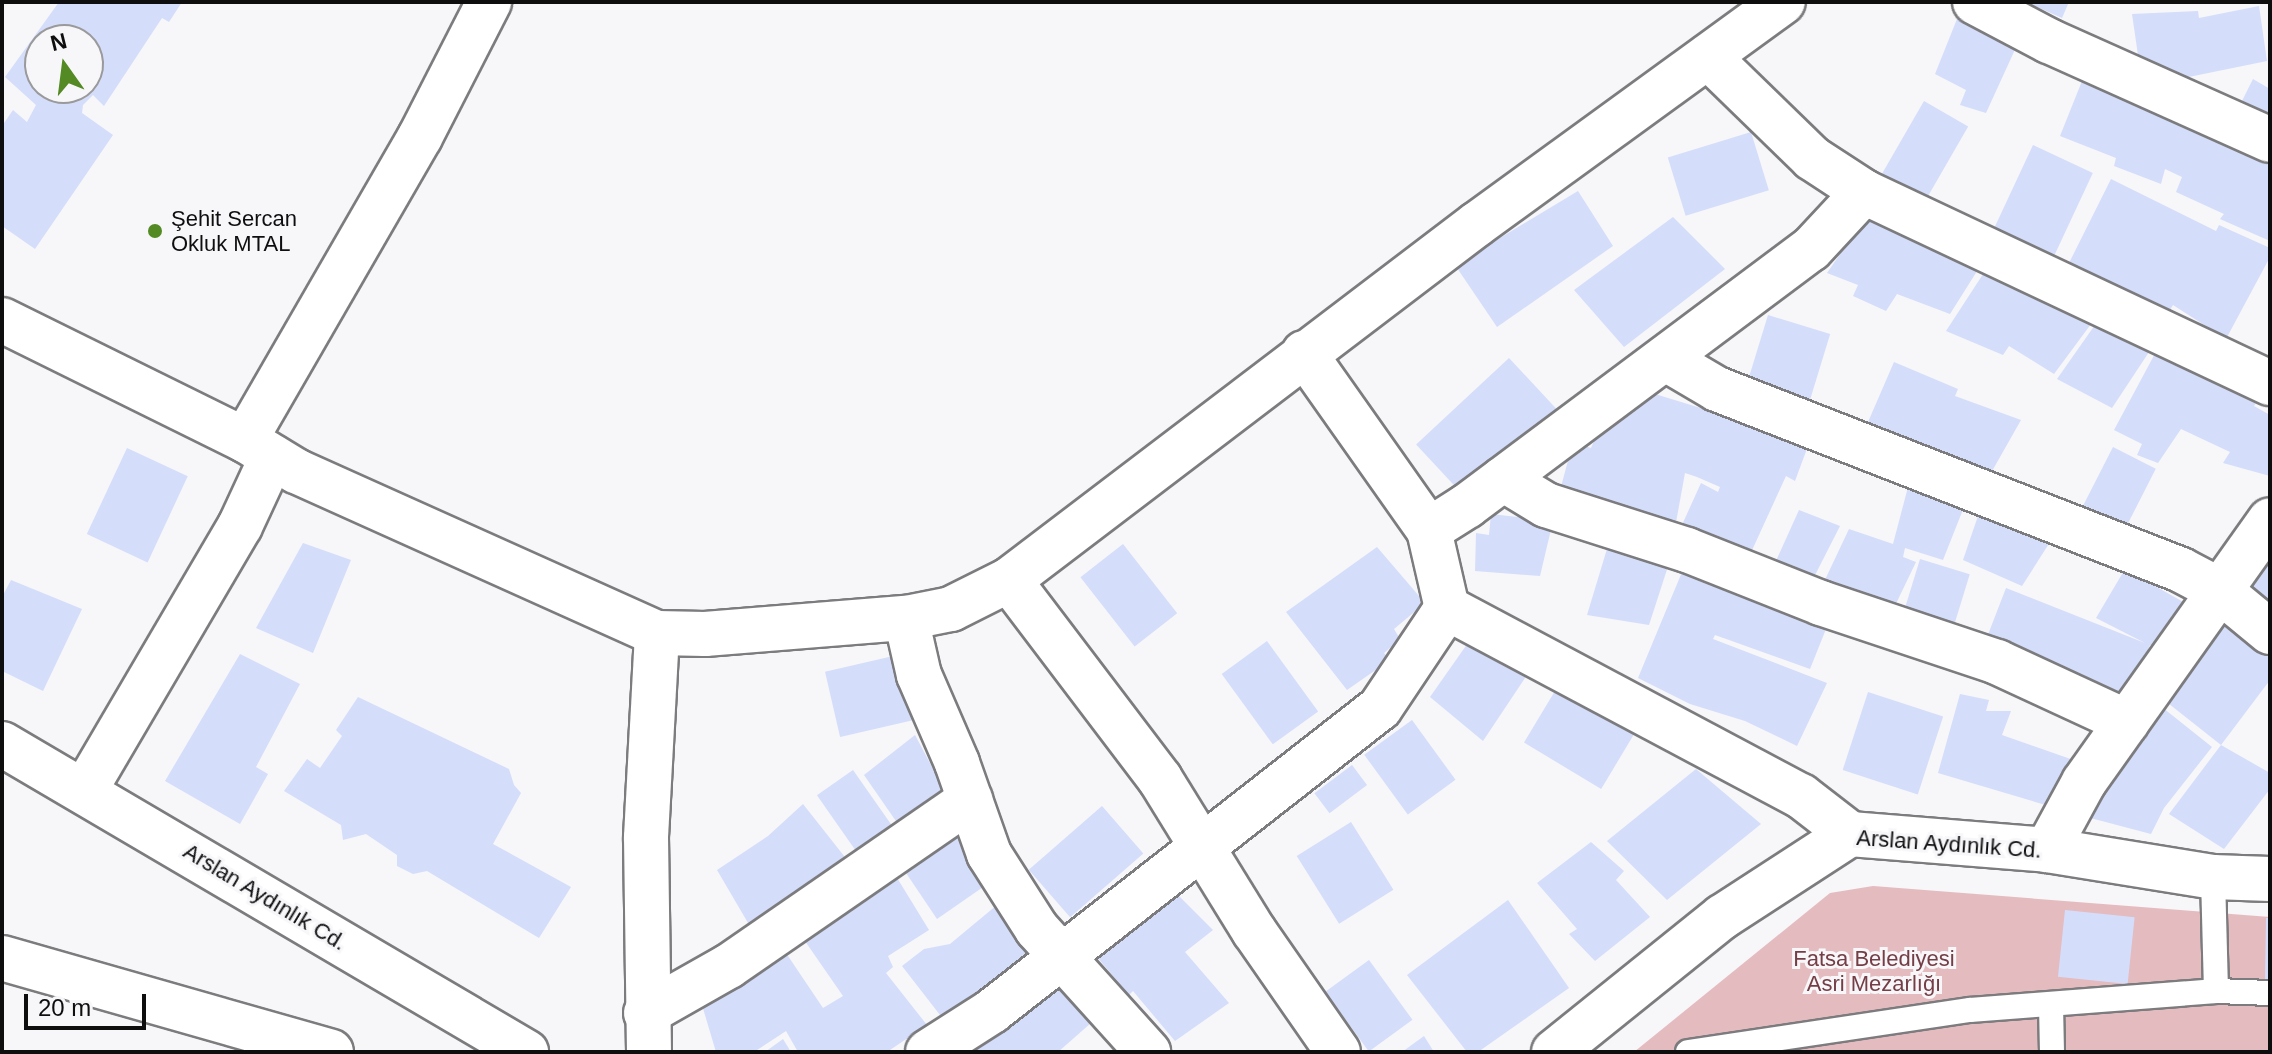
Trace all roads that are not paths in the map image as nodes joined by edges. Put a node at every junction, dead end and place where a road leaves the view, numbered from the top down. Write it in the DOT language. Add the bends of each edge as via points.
graph roads {
  1 [pos="489,2"];
  2 [pos="1783,2"];
  3 [pos="1975,2"];
  4 [pos="1708,57"];
  5 [pos="2270,140"];
  6 [pos="1864,192"];
  7 [pos="2,320"];
  8 [pos="1304,353"];
  9 [pos="1666,359"];
  10 [pos="2270,383"];
  11 [pos="259,449"];
  12 [pos="1503,479"];
  13 [pos="2270,520"];
  14 [pos="1429,530"];
  15 [pos="1009,580"];
  16 [pos="2219,590"];
  17 [pos="1447,608"];
  18 [pos="906,618"];
  19 [pos="2270,632"];
  20 [pos="657,633"];
  21 [pos="2127,722"];
  22 [pos="2,744"];
  23 [pos="85,790"];
  24 [pos="970,800"];
  25 [pos="1850,834"];
  26 [pos="1200,848"];
  27 [pos="2047,850"];
  28 [pos="2213,877"];
  29 [pos="2270,879"];
  30 [pos="1061,955"];
  31 [pos="2,958"];
  32 [pos="2216,991"];
  33 [pos="2270,993"];
  34 [pos="2051,1005"];
  35 [pos="648,1032"];
  36 [pos="331,1052"];
  37 [pos="526,1052"];
  38 [pos="928,1052"];
  39 [pos="1148,1052"];
  40 [pos="1338,1052"];
  41 [pos="1554,1052"];
  42 [pos="1688,1052"];
  43 [pos="2052,1052"];
  1 -- 11 [label="street"];
  2 -- 4 [label="street"];
  3 -- 5 [label="street"];
  4 -- 6 [label="street" via="1812,158"];
  4 -- 8 [label="street"];
  6 -- 9 [label="street" via="1811,249"];
  6 -- 10 [label="street"];
  7 -- 11 [label="street"];
  8 -- 14 [label="street"];
  8 -- 15 [label="street"];
  9 -- 12 [label="street"];
  9 -- 16 [label="street" via="1717,389 2181,570"];
  11 -- 20 [label="street"];
  11 -- 23 [label="street" via="240,526"];
  12 -- 14 [label="street"];
  12 -- 21 [label="street" via="1546,505 1997,662"];
  13 -- 16 [label="street"];
  14 -- 17 [label="street"];
  15 -- 18 [label="street" via="951,609"];
  15 -- 26 [label="street" via="1160,779"];
  16 -- 19 [label="street"];
  16 -- 21 [label="street"];
  17 -- 25 [label="street" via="1801,796"];
  17 -- 26 [label="street" via="1380,708"];
  18 -- 20 [label="street"];
  18 -- 24 [label="street" via="919,675"];
  20 -- 35 [label="street" via="646,837"];
  21 -- 27 [label="street" via="2084,782"];
  22 -- 23 [label="street, Arslan Aydınlık Cd."];
  23 -- 37 [label="street, Arslan Aydınlık Cd."];
  24 -- 30 [label="street" via="989,854 1037,929"];
  24 -- 35 [label="street" via="729,966"];
  25 -- 27 [label="street, Arslan Aydınlık Cd."];
  25 -- 41 [label="street, Arslan Aydınlık Cd." via="1722,917"];
  26 -- 30 [label="street"];
  26 -- 40 [label="street"];
  27 -- 28 [label="street, Arslan Aydınlık Cd."];
  28 -- 29 [label="street, Arslan Aydınlık Cd."];
  28 -- 32 [label="lane"];
  30 -- 38 [label="street" via="992,1011"];
  30 -- 39 [label="street"];
  31 -- 36 [label="street"];
  32 -- 33 [label="lane"];
  32 -- 34 [label="lane"];
  34 -- 42 [label="lane" via="1970,1010"];
  34 -- 43 [label="lane"];
}
